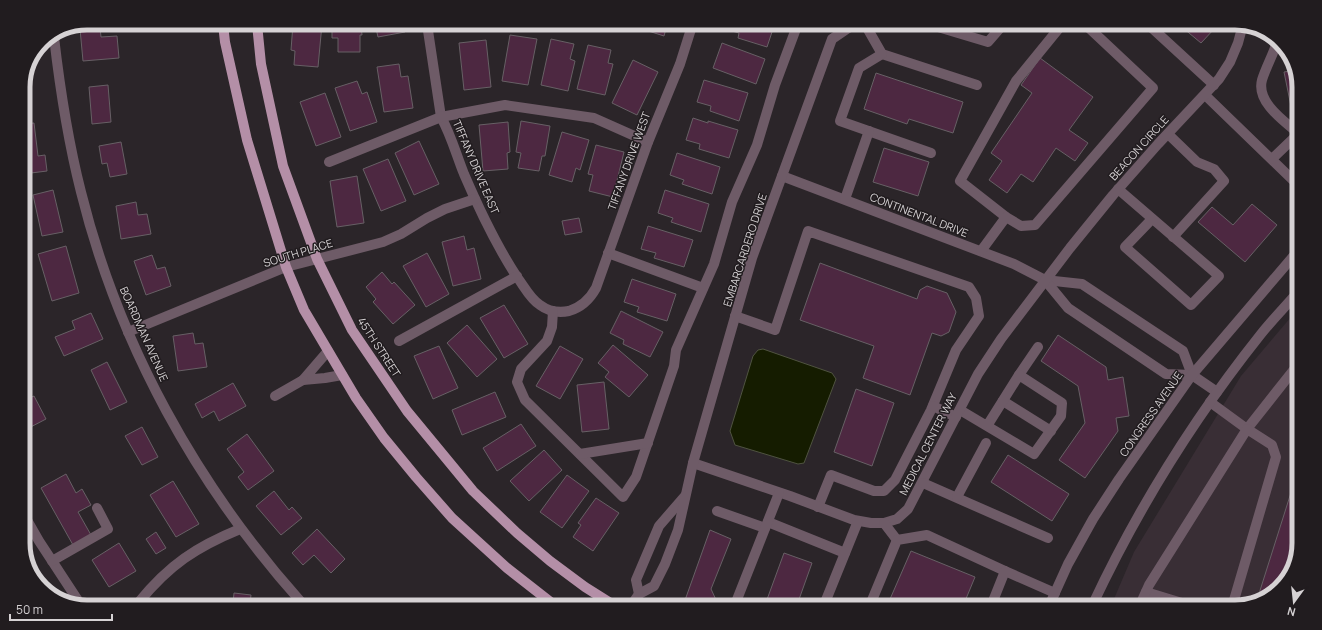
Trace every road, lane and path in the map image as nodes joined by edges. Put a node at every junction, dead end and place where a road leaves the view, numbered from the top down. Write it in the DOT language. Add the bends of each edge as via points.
graph roads {
  1 [pos="224,30"];
  2 [pos="258,30"];
  3 [pos="428,30"];
  4 [pos="691,30"];
  5 [pos="795,30"];
  6 [pos="845,30"];
  7 [pos="868,30"];
  8 [pos="948,30"];
  9 [pos="998,30"];
  10 [pos="1058,30"];
  11 [pos="1091,30"];
  12 [pos="1154,30"];
  13 [pos="1241,31"];
  14 [pos="54,41"];
  15 [pos="1275,47"];
  16 [pos="882,54"];
  17 [pos="977,84"];
  18 [pos="1214,86"];
  19 [pos="1205,95"];
  20 [pos="441,117"];
  21 [pos="1292,127"];
  22 [pos="869,131"];
  23 [pos="1168,134"];
  24 [pos="1292,139"];
  25 [pos="648,142"];
  26 [pos="930,154"];
  27 [pos="1272,159"];
  28 [pos="329,162"];
  29 [pos="782,176"];
  30 [pos="1292,179"];
  31 [pos="1118,189"];
  32 [pos="475,199"];
  33 [pos="845,200"];
  34 [pos="1006,217"];
  35 [pos="1152,219"];
  36 [pos="1173,237"];
  37 [pos="981,251"];
  38 [pos="608,252"];
  39 [pos="1292,258"];
  40 [pos="316,259"];
  41 [pos="286,267"];
  42 [pos="517,276"];
  43 [pos="1045,280"];
  44 [pos="704,288"];
  45 [pos="1292,299"];
  46 [pos="553,311"];
  47 [pos="735,316"];
  48 [pos="128,332"];
  49 [pos="400,341"];
  50 [pos="1038,347"];
  51 [pos="328,351"];
  52 [pos="1292,372"];
  53 [pos="342,375"];
  54 [pos="1019,375"];
  55 [pos="1192,375"];
  56 [pos="303,380"];
  57 [pos="1217,392"];
  58 [pos="276,396"];
  59 [pos="1003,401"];
  60 [pos="1210,402"];
  61 [pos="933,406"];
  62 [pos="958,413"];
  63 [pos="987,426"];
  64 [pos="1247,429"];
  65 [pos="1051,431"];
  66 [pos="648,443"];
  67 [pos="986,443"];
  68 [pos="580,454"];
  69 [pos="693,463"];
  70 [pos="923,482"];
  71 [pos="779,492"];
  72 [pos="686,494"];
  73 [pos="957,497"];
  74 [pos="818,507"];
  75 [pos="97,508"];
  76 [pos="717,511"];
  77 [pos="858,521"];
  78 [pos="884,523"];
  79 [pos="30,525"];
  80 [pos="766,525"];
  81 [pos="240,529"];
  82 [pos="1048,538"];
  83 [pos="897,540"];
  84 [pos="845,553"];
  85 [pos="52,561"];
  86 [pos="1005,571"];
  87 [pos="1146,592"];
  88 [pos="1055,593"];
  89 [pos="639,594"];
  90 [pos="77,599"];
  91 [pos="141,600"];
  92 [pos="299,600"];
  93 [pos="548,600"];
  94 [pos="606,600"];
  95 [pos="635,600"];
  96 [pos="737,600"];
  97 [pos="826,600"];
  98 [pos="872,600"];
  99 [pos="993,600"];
  100 [pos="1051,600"];
  101 [pos="1095,600"];
  102 [pos="1142,600"];
  103 [pos="1172,600"];
  104 [pos="1234,600"];
  1 -- 41 [label="main road" via="247,140"];
  2 -- 40 [label="main road, 45TH STREET" via="261,64 283,166"];
  3 -- 20 [label="street, TIFFANY DRIVE EAST"];
  4 -- 25 [label="street, TIFFANY DRIVE WEST" via="680,64"];
  5 -- 44 [label="street" via="774,85 757,145 732,202 714,264"];
  6 -- 29 [label="street, EMBARCARDERO DRIVE" via="832,39"];
  7 -- 16 [label="street"];
  8 -- 9 [label="street" via="988,42"];
  10 -- 34 [label="street" via="1016,81 960,181"];
  11 -- 34 [label="street" via="1153,88 1035,225 1021,226"];
  12 -- 18 [label="street"];
  13 -- 18 [label="street, BEACON CIRCLE" via="1230,62"];
  14 -- 48 [label="street, BOARDMAN AVENUE" via="66,124 81,192 92,233"];
  15 -- 21 [label="street" via="1262,79 1261,91 1271,108"];
  16 -- 17 [label="street"];
  16 -- 22 [label="street" via="859,68 840,121"];
  18 -- 19 [label="street, BEACON CIRCLE"];
  19 -- 23 [label="street, BEACON CIRCLE"];
  19 -- 27 [label="street"];
  20 -- 25 [label="street" via="505,105 594,118"];
  20 -- 28 [label="street"];
  20 -- 32 [label="street, TIFFANY DRIVE EAST" via="449,131"];
  22 -- 26 [label="street"];
  22 -- 33 [label="street"];
  23 -- 31 [label="street, BEACON CIRCLE"];
  23 -- 36 [label="street" via="1197,162 1214,169 1224,181"];
  24 -- 27 [label="street"];
  25 -- 38 [label="street, TIFFANY DRIVE WEST"];
  27 -- 30 [label="street"];
  29 -- 33 [label="street, CONTINENTAL DRIVE"];
  29 -- 47 [label="street, EMBARCARDERO DRIVE" via="752,258"];
  31 -- 35 [label="street"];
  31 -- 43 [label="street, BEACON CIRCLE"];
  32 -- 40 [label="street, SOUTH PLACE" via="445,209 383,242"];
  32 -- 42 [label="street, TIFFANY DRIVE EAST"];
  33 -- 37 [label="street, CONTINENTAL DRIVE"];
  34 -- 37 [label="street"];
  35 -- 36 [label="street"];
  35 -- 36 [label="street" via="1126,248 1191,305 1219,276"];
  37 -- 43 [label="street, CONTINENTAL DRIVE"];
  38 -- 44 [label="street"];
  38 -- 46 [label="street, TIFFANY DRIVE WEST" via="591,296 576,308"];
  39 -- 55 [label="street, CONGRESS AVENUE"];
  40 -- 41 [label="street, SOUTH PLACE"];
  40 -- 94 [label="main road, 45TH STREET" via="352,330 407,411 455,469 517,533 550,561"];
  41 -- 48 [label="street, SOUTH PLACE"];
  41 -- 51 [label="main road" via="304,310"];
  42 -- 46 [label="street, TIFFANY DRIVE EAST" via="532,299"];
  42 -- 49 [label="street"];
  43 -- 55 [label="street, CONTINENTAL DRIVE" via="1068,308 1166,374"];
  43 -- 55 [label="street, CONTINENTAL DRIVE" via="1082,284 1183,351"];
  43 -- 62 [label="street, MEDICAL CENTER WAY" via="978,374"];
  44 -- 66 [label="street" via="676,350 674,366"];
  45 -- 57 [label="street"];
  46 -- 68 [label="street" via="552,327 547,341 521,369 517,382 525,400"];
  47 -- 61 [label="street" via="775,330 808,231 969,287 976,298 979,316 956,350"];
  47 -- 69 [label="street, EMBARCARDERO DRIVE"];
  48 -- 81 [label="street, BOARDMAN AVENUE" via="181,438"];
  50 -- 54 [label="street"];
  51 -- 53 [label="main road"];
  51 -- 56 [label="street"];
  52 -- 64 [label="street"];
  53 -- 56 [label="street"];
  53 -- 93 [label="main road" via="384,438 452,518 507,568"];
  54 -- 59 [label="street"];
  54 -- 65 [label="street" via="1062,403 1061,416"];
  55 -- 57 [label="street"];
  55 -- 88 [label="street, CONGRESS AVENUE" via="1110,493 1068,564"];
  56 -- 58 [label="street"];
  57 -- 60 [label="street"];
  59 -- 63 [label="street"];
  59 -- 65 [label="street"];
  60 -- 64 [label="street"];
  60 -- 101 [label="street" via="1147,501"];
  61 -- 62 [label="street"];
  61 -- 74 [label="street" via="895,480 884,491 874,491 830,476"];
  62 -- 63 [label="street"];
  62 -- 70 [label="street, MEDICAL CENTER WAY"];
  63 -- 65 [label="street" via="1034,454"];
  64 -- 87 [label="street"];
  64 -- 104 [label="street" via="1272,445 1276,457"];
  66 -- 68 [label="street"];
  66 -- 68 [label="street" via="636,477 623,497"];
  67 -- 73 [label="street"];
  69 -- 71 [label="street, MEDICAL CENTER WAY"];
  69 -- 72 [label="street, EMBARCARDERO DRIVE"];
  70 -- 73 [label="street"];
  70 -- 78 [label="street, MEDICAL CENTER WAY" via="908,509 898,519"];
  71 -- 74 [label="street, MEDICAL CENTER WAY"];
  71 -- 80 [label="street"];
  72 -- 89 [label="street, EMBARCARDERO DRIVE" via="678,530 654,586"];
  72 -- 89 [label="street, EMBARCARDERO DRIVE" via="659,526 636,580"];
  73 -- 82 [label="street"];
  74 -- 77 [label="street, MEDICAL CENTER WAY"];
  75 -- 85 [label="street" via="108,530"];
  76 -- 80 [label="street"];
  77 -- 78 [label="street, MEDICAL CENTER WAY"];
  77 -- 84 [label="street"];
  78 -- 83 [label="street"];
  79 -- 85 [label="street"];
  80 -- 84 [label="street"];
  80 -- 96 [label="street"];
  81 -- 91 [label="street" via="214,540 173,566"];
  81 -- 92 [label="street, BOARDMAN AVENUE"];
  83 -- 86 [label="street" via="927,535"];
  83 -- 98 [label="street"];
  84 -- 97 [label="street"];
  85 -- 90 [label="street"];
  86 -- 88 [label="street"];
  86 -- 99 [label="street"];
  87 -- 102 [label="street"];
  87 -- 103 [label="street"];
  88 -- 100 [label="street, CONGRESS AVENUE"];
  89 -- 95 [label="street, EMBARCARDERO DRIVE"];
}
